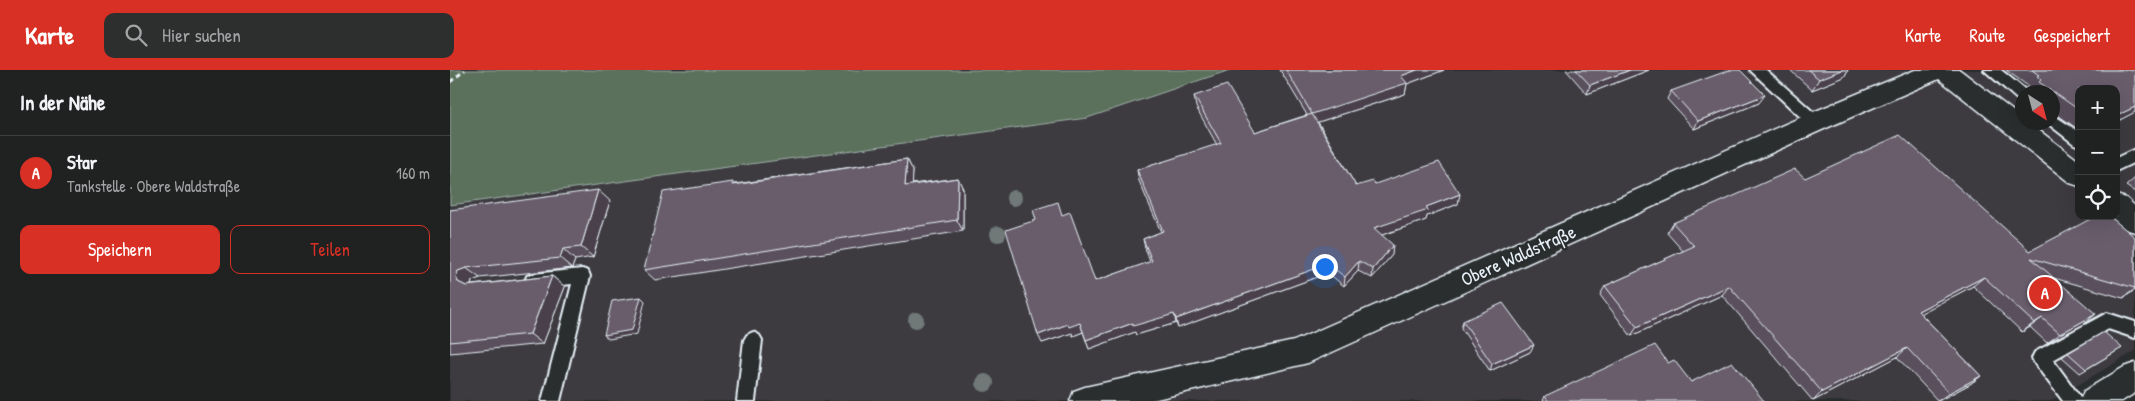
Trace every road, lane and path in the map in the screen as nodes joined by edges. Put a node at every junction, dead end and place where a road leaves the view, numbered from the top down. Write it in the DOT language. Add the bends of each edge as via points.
graph roads {
  1 [pos="465,70"];
  2 [pos="1757,70"];
  3 [pos="1938,70"];
  4 [pos="1944,70"];
  5 [pos="1991,70"];
  6 [pos="450,82"];
  7 [pos="2015,89"];
  8 [pos="1815,122"];
  9 [pos="2060,125"];
  10 [pos="2075,137"];
  11 [pos="2135,155"];
  12 [pos="2120,163"];
  13 [pos="2078,175"];
  14 [pos="2120,209"];
  15 [pos="2135,220"];
  16 [pos="517,283"];
  17 [pos="2135,330"];
  18 [pos="753,340"];
  19 [pos="2135,377"];
  20 [pos="551,401"];
  21 [pos="746,401"];
  22 [pos="1084,401"];
  23 [pos="2074,401"];
  24 [pos="2095,401"];
  1 -- 6 [label="path"];
  2 -- 8 [label="lane"];
  3 -- 8 [label="street, Obere Waldstraße"];
  4 -- 13 [label="street"];
  5 -- 7 [label="lane"];
  8 -- 22 [label="street, Obere Waldstraße" via="1297,354"];
  9 -- 10 [label="lane"];
  11 -- 12 [label="lane"];
  14 -- 15 [label="street"];
  16 -- 20 [label="lane" via="582,276"];
  17 -- 23 [label="lane" via="2107,322 2041,358"];
  18 -- 21 [label="lane"];
  19 -- 24 [label="street"];
}
